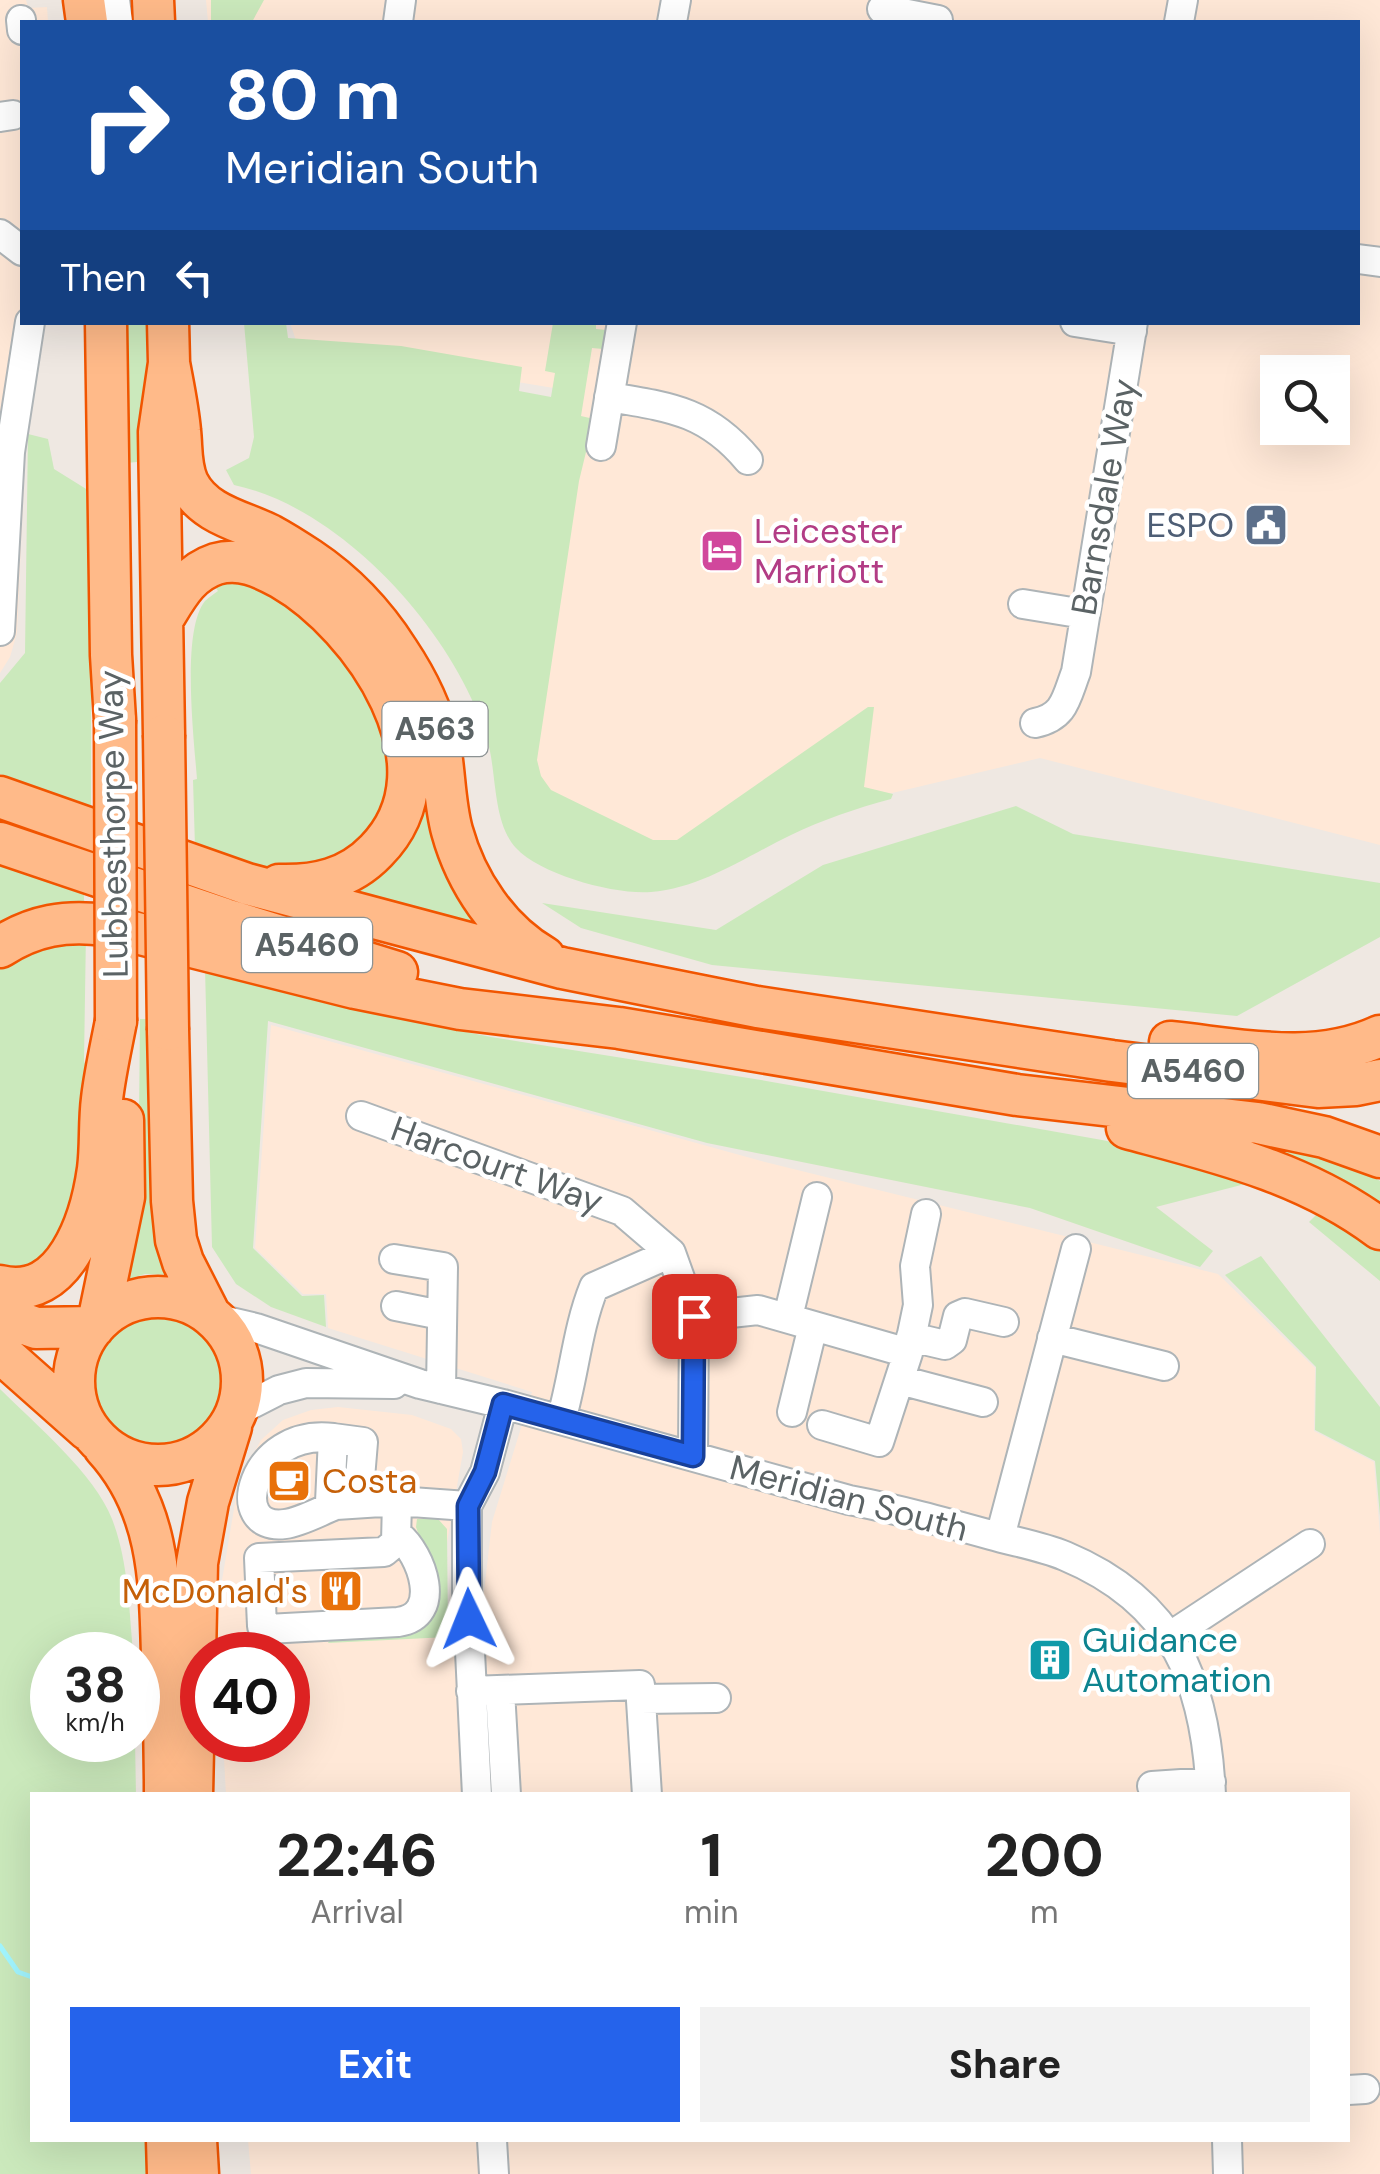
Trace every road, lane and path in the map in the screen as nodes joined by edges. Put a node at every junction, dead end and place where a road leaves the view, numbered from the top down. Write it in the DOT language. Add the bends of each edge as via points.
graph roads {
  1 [pos="114,0"];
  2 [pos="882,9"];
  3 [pos="147,11"];
  4 [pos="939,14"];
  5 [pos="0,232"];
  6 [pos="20,249"];
  7 [pos="29,325"];
  8 [pos="106,325"];
  9 [pos="168,325"];
  10 [pos="621,325"];
  11 [pos="1132,327"];
  12 [pos="169,363"];
  13 [pos="609,397"];
  14 [pos="601,446"];
  15 [pos="748,460"];
  16 [pos="4,490"];
  17 [pos="247,527"];
  18 [pos="161,534"];
  19 [pos="1023,604"];
  20 [pos="1084,614"];
  21 [pos="164,617"];
  22 [pos="0,631"];
  23 [pos="115,720"];
  24 [pos="1035,724"];
  25 [pos="0,797"];
  26 [pos="0,843"];
  27 [pos="247,884"];
  28 [pos="0,946"];
  29 [pos="562,968"];
  30 [pos="116,1021"];
  31 [pos="619,1028"];
  32 [pos="1380,1036"];
  33 [pos="1006,1044"];
  34 [pos="1380,1080"];
  35 [pos="1017,1095"];
  36 [pos="361,1116"];
  37 [pos="1380,1157"];
  38 [pos="816,1197"];
  39 [pos="926,1214"];
  40 [pos="1380,1229"];
  41 [pos="1076,1249"];
  42 [pos="672,1253"];
  43 [pos="394,1258"];
  44 [pos="0,1286"];
  45 [pos="396,1306"];
  46 [pos="442,1314"];
  47 [pos="0,1315"];
  48 [pos="212,1316"];
  49 [pos="694,1316"];
  50 [pos="800,1321"];
  51 [pos="1004,1322"];
  52 [pos="96,1324"];
  53 [pos="1052,1338"];
  54 [pos="0,1352"];
  55 [pos="904,1365"];
  56 [pos="1164,1366"];
  57 [pos="431,1387"];
  58 [pos="983,1402"];
  59 [pos="503,1404"];
  60 [pos="792,1412"];
  61 [pos="235,1416"];
  62 [pos="562,1420"];
  63 [pos="822,1426"];
  64 [pos="94,1436"];
  65 [pos="332,1438"];
  66 [pos="693,1456"];
  67 [pos="397,1502"];
  68 [pos="347,1504"];
  69 [pos="468,1506"];
  70 [pos="1000,1538"];
  71 [pos="1310,1544"];
  72 [pos="405,1545"];
  73 [pos="1170,1636"];
  74 [pos="471,1691"];
  75 [pos="500,1692"];
  76 [pos="716,1698"];
  77 [pos="641,1699"];
  78 [pos="1152,1786"];
  79 [pos="1211,1789"];
  80 [pos="165,1792"];
  81 [pos="192,1792"];
  82 [pos="477,1792"];
  83 [pos="506,1792"];
  84 [pos="647,1792"];
  85 [pos="492,2142"];
  86 [pos="1227,2142"];
  87 [pos="494,2174"];
  88 [pos="1228,2174"];
  1 -- 3 [label="street"];
  2 -- 4 [label="street"];
  5 -- 6 [label="street"];
  7 -- 16 [label="street"];
  8 -- 23 [label="highway, Lubbesthorpe Way"];
  9 -- 12 [label="highway, Lubbesthorpe Way / A563"];
  10 -- 13 [label="street"];
  11 -- 20 [label="street, Barnsdale Way"];
  12 -- 17 [label="highway, A563" via="188,483 206,504"];
  12 -- 18 [label="highway, Lubbesthorpe Way / A563" via="159,432"];
  13 -- 14 [label="street"];
  13 -- 15 [label="street" via="701,418"];
  16 -- 22 [label="street"];
  17 -- 18 [label="highway, A563"];
  17 -- 29 [label="highway, A563" via="334,577 399,652 432,717 466,869 511,934"];
  18 -- 21 [label="highway, Lubbesthorpe Way / A563"];
  18 -- 23 [label="highway" via="138,556 131,647"];
  19 -- 20 [label="street"];
  20 -- 24 [label="street, Barnsdale Way" via="1076,672 1060,712"];
  21 -- 27 [label="highway" via="182,586 200,572 221,563 253,564 332,616 371,664 399,718 408,758 406,797 386,840 353,870 320,884"];
  21 -- 48 [label="highway, Lubbesthorpe Way / A563, bridge" via="172,1200 182,1262"];
  23 -- 30 [label="highway, Lubbesthorpe Way, bridge"];
  25 -- 27 [label="highway, A5460"];
  26 -- 31 [label="highway, A5460" via="367,964"];
  27 -- 29 [label="highway, A5460"];
  28 -- 31 [label="highway" via="47,925 105,925 442,1006"];
  29 -- 33 [label="highway, A5460"];
  30 -- 44 [label="highway" via="98,1169 79,1239 48,1278 25,1288"];
  30 -- 52 [label="highway, Lubbesthorpe Way" via="124,1196"];
  31 -- 35 [label="highway, A5460"];
  32 -- 33 [label="highway" via="1302,1055 1136,1038"];
  33 -- 34 [label="highway, A5460" via="1318,1086"];
  35 -- 37 [label="highway, A5460" via="1258,1123"];
  35 -- 40 [label="highway" via="1272,1170 1332,1196"];
  36 -- 42 [label="street, Harcourt Way" via="622,1211"];
  38 -- 50 [label="street"];
  39 -- 55 [label="street" via="915,1266 918,1305"];
  41 -- 53 [label="street"];
  42 -- 49 [label="street"];
  42 -- 62 [label="street" via="594,1287"];
  43 -- 46 [label="street" via="442,1267"];
  45 -- 46 [label="street"];
  46 -- 57 [label="street"];
  47 -- 52 [label="highway" via="36,1328"];
  48 -- 52 [label="highway" via="188,1303 152,1297 118,1307"];
  48 -- 57 [label="street, Meridian South"];
  48 -- 61 [label="highway" via="240,1362"];
  49 -- 50 [label="street" via="758,1310"];
  49 -- 66 [label="street"];
  50 -- 55 [label="street"];
  50 -- 60 [label="street"];
  51 -- 55 [label="street" via="958,1316 952,1340"];
  52 -- 64 [label="highway" via="77,1356 74,1379 80,1413"];
  53 -- 56 [label="street"];
  53 -- 70 [label="street"];
  54 -- 64 [label="highway"];
  55 -- 58 [label="street"];
  55 -- 63 [label="street" via="878,1442"];
  57 -- 59 [label="street, Meridian South"];
  57 -- 61 [label="street, Meridian South" via="306,1383"];
  59 -- 62 [label="street, Meridian South"];
  59 -- 69 [label="street" via="485,1472"];
  61 -- 64 [label="highway" via="203,1452 171,1464 126,1459"];
  61 -- 81 [label="highway" via="197,1563"];
  62 -- 66 [label="street, Meridian South"];
  64 -- 80 [label="highway" via="136,1492 155,1545"];
  65 -- 68 [label="street" via="328,1496"];
  65 -- 68 [label="street" via="363,1442"];
  65 -- 68 [label="street" via="306,1436 276,1451 256,1477 251,1500 273,1524"];
  66 -- 70 [label="street, Meridian South"];
  67 -- 68 [label="street"];
  67 -- 69 [label="street"];
  67 -- 72 [label="street"];
  69 -- 74 [label="street"];
  70 -- 73 [label="street, Meridian South" via="1086,1566 1128,1594"];
  71 -- 73 [label="street"];
  72 -- 72 [label="street" via="424,1576 418,1614 398,1622 266,1629 260,1622 263,1556 384,1552"];
  73 -- 79 [label="street, Meridian South" via="1202,1706"];
  74 -- 75 [label="street"];
  74 -- 82 [label="street"];
  75 -- 77 [label="street" via="640,1685"];
  75 -- 83 [label="street"];
  76 -- 77 [label="street"];
  77 -- 84 [label="street"];
  78 -- 79 [label="street"];
  85 -- 87 [label="street"];
  86 -- 88 [label="street"];
}
